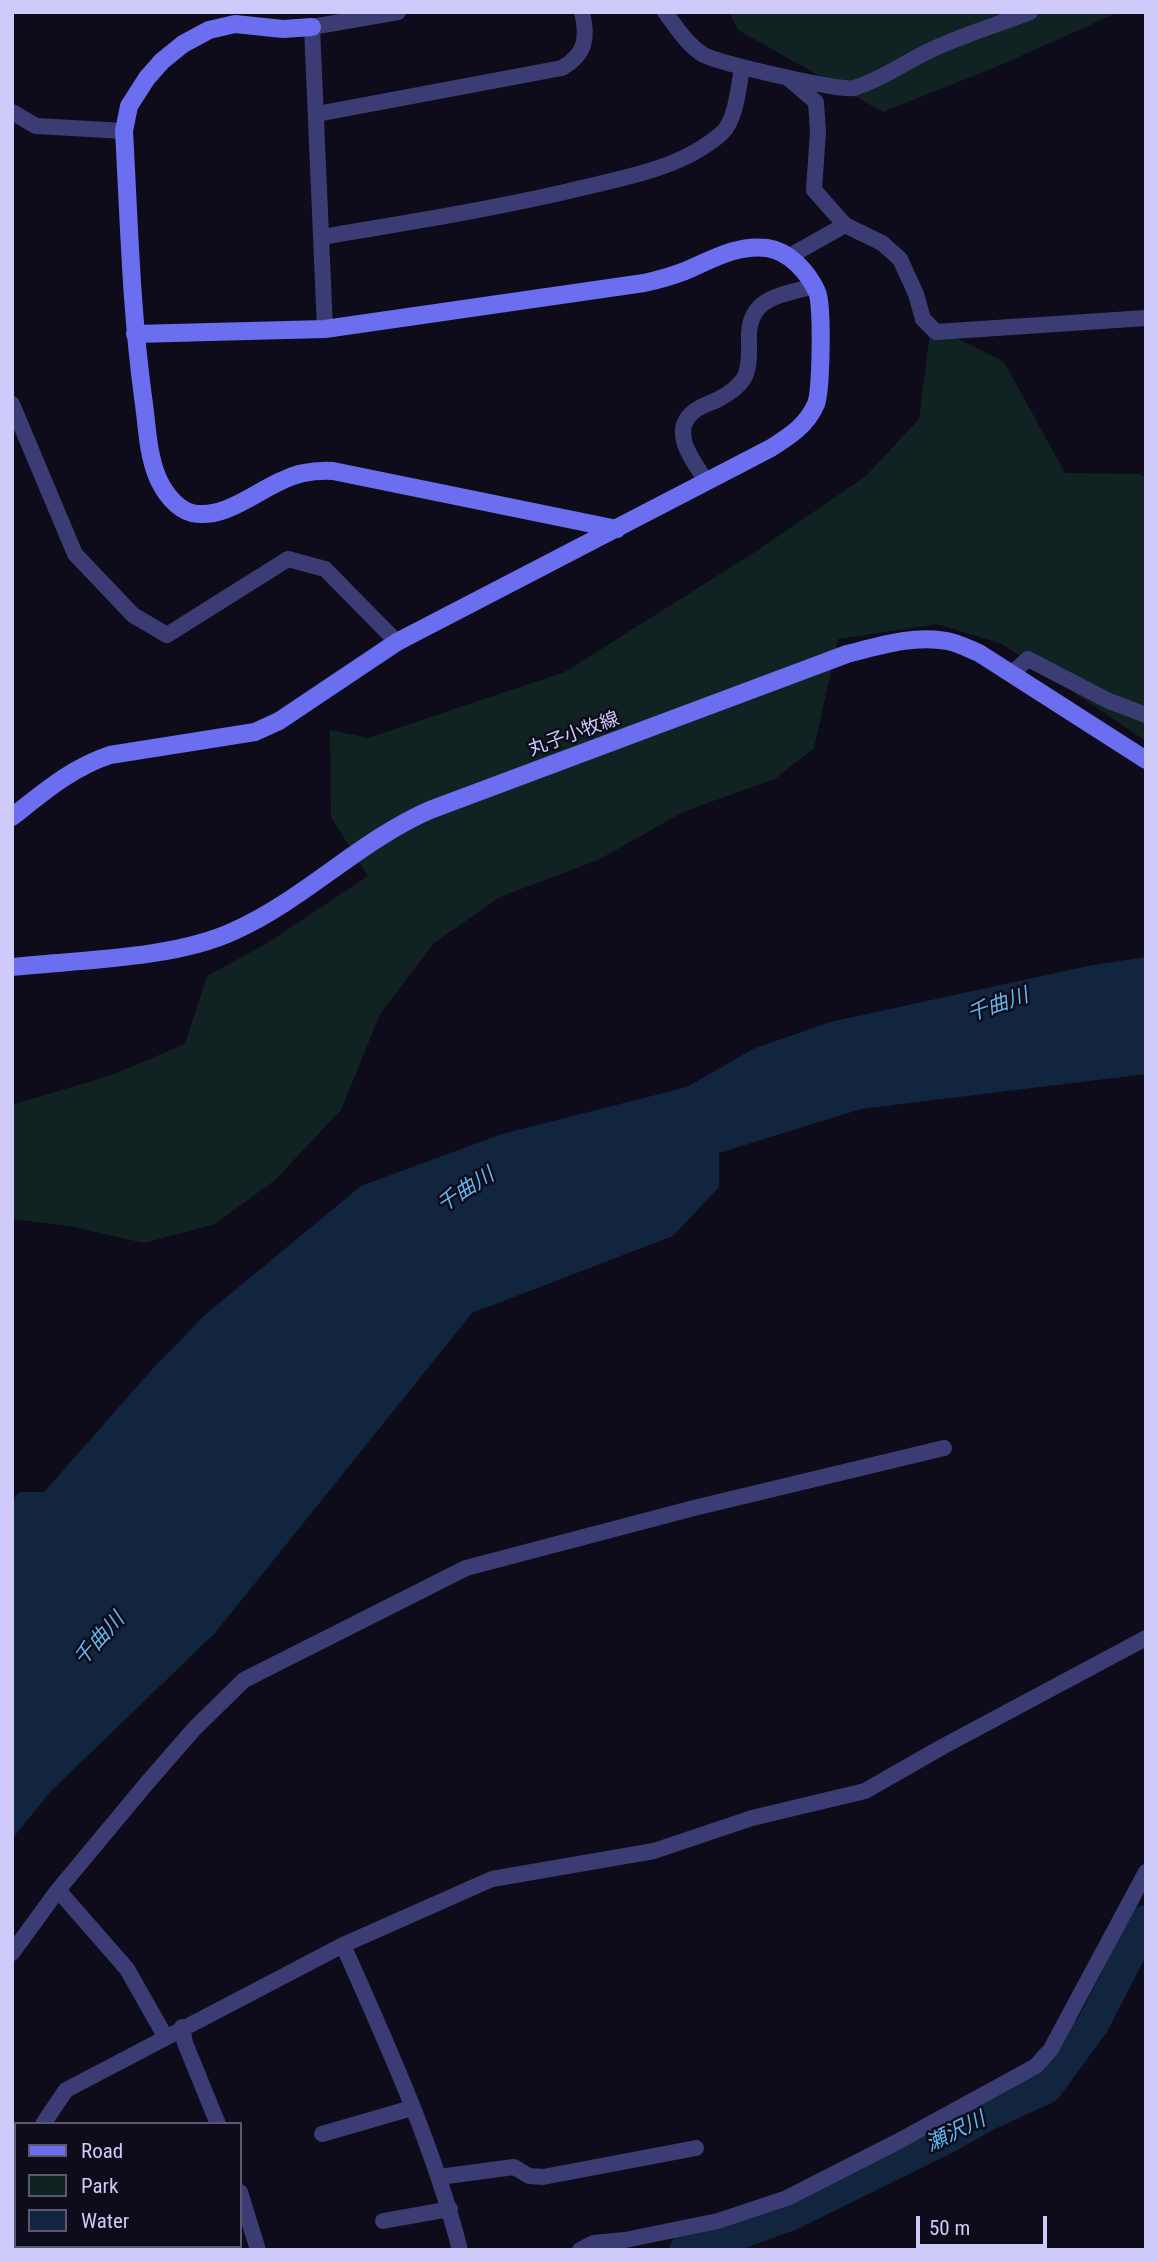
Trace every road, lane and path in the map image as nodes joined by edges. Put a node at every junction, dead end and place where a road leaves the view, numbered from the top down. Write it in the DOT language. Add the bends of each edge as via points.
graph roads {
  1 [pos="582,12"];
  2 [pos="664,12"];
  3 [pos="1030,12"];
  4 [pos="390,13"];
  5 [pos="312,27"];
  6 [pos="742,67"];
  7 [pos="786,76"];
  8 [pos="12,112"];
  9 [pos="317,114"];
  10 [pos="124,131"];
  11 [pos="845,225"];
  12 [pos="322,237"];
  13 [pos="788,257"];
  14 [pos="814,286"];
  15 [pos="1146,318"];
  16 [pos="325,329"];
  17 [pos="135,334"];
  18 [pos="12,404"];
  19 [pos="706,481"];
  20 [pos="617,529"];
  21 [pos="397,642"];
  22 [pos="1012,673"];
  23 [pos="1146,715"];
  24 [pos="1146,760"];
  25 [pos="12,817"];
  26 [pos="12,967"];
  27 [pos="943,1448"];
  28 [pos="1146,1639"];
  29 [pos="1146,1872"];
  30 [pos="58,1890"];
  31 [pos="343,1945"];
  32 [pos="12,1952"];
  33 [pos="182,2027"];
  34 [pos="165,2036"];
  35 [pos="412,2108"];
  36 [pos="44,2122"];
  37 [pos="217,2122"];
  38 [pos="322,2134"];
  39 [pos="696,2148"];
  40 [pos="439,2177"];
  41 [pos="242,2198"];
  42 [pos="450,2209"];
  43 [pos="383,2221"];
  44 [pos="258,2250"];
  45 [pos="460,2250"];
  46 [pos="580,2250"];
  1 -- 9 [label="street" via="587,32 583,48 562,68"];
  2 -- 6 [label="street" via="704,55"];
  3 -- 7 [label="street" via="933,49 851,89"];
  4 -- 5 [label="street"];
  5 -- 9 [label="street"];
  5 -- 10 [label="street" via="235,24 209,30 183,44 162,61 129,106"];
  6 -- 7 [label="street"];
  6 -- 12 [label="street" via="736,105 724,131 653,171 487,209"];
  7 -- 11 [label="street" via="816,102 814,190"];
  8 -- 10 [label="street" via="36,126"];
  9 -- 12 [label="street"];
  10 -- 17 [label="street"];
  11 -- 13 [label="street"];
  11 -- 15 [label="street" via="882,243 900,259 923,320 936,332"];
  12 -- 16 [label="street"];
  13 -- 14 [label="street"];
  13 -- 16 [label="street" via="767,248 747,248 644,283"];
  14 -- 19 [label="street" via="819,295 820,387 807,419 771,448"];
  14 -- 19 [label="street" via="767,300 752,312 744,378 729,394 690,414 682,432"];
  16 -- 17 [label="street"];
  17 -- 20 [label="street" via="152,460 162,488 190,513 208,514 230,507 283,479 317,470"];
  18 -- 21 [label="street" via="75,554 133,615 167,635 288,559 325,569"];
  19 -- 20 [label="street"];
  20 -- 21 [label="street"];
  21 -- 25 [label="street" via="267,727 110,755 59,779"];
  22 -- 23 [label="street" via="1028,659"];
  22 -- 24 [label="street, 丸子小牧線"];
  22 -- 26 [label="street, 丸子小牧線" via="949,641 908,640 847,654 402,822 297,895 232,932 163,951"];
  27 -- 30 [label="street" via="466,1568 244,1680 194,1729"];
  28 -- 31 [label="street" via="865,1791 752,1818 654,1851 492,1879"];
  29 -- 46 [label="street" via="1051,2049 1036,2066 787,2197 718,2221"];
  30 -- 32 [label="street"];
  30 -- 34 [label="street" via="127,1969"];
  31 -- 33 [label="street"];
  31 -- 35 [label="street"];
  33 -- 34 [label="street"];
  33 -- 37 [label="street"];
  34 -- 36 [label="street" via="66,2090"];
  35 -- 38 [label="street"];
  35 -- 40 [label="street"];
  39 -- 40 [label="street" via="543,2177 513,2167"];
  40 -- 42 [label="street"];
  41 -- 44 [label="street"];
  42 -- 43 [label="street"];
  42 -- 45 [label="street"];
}
